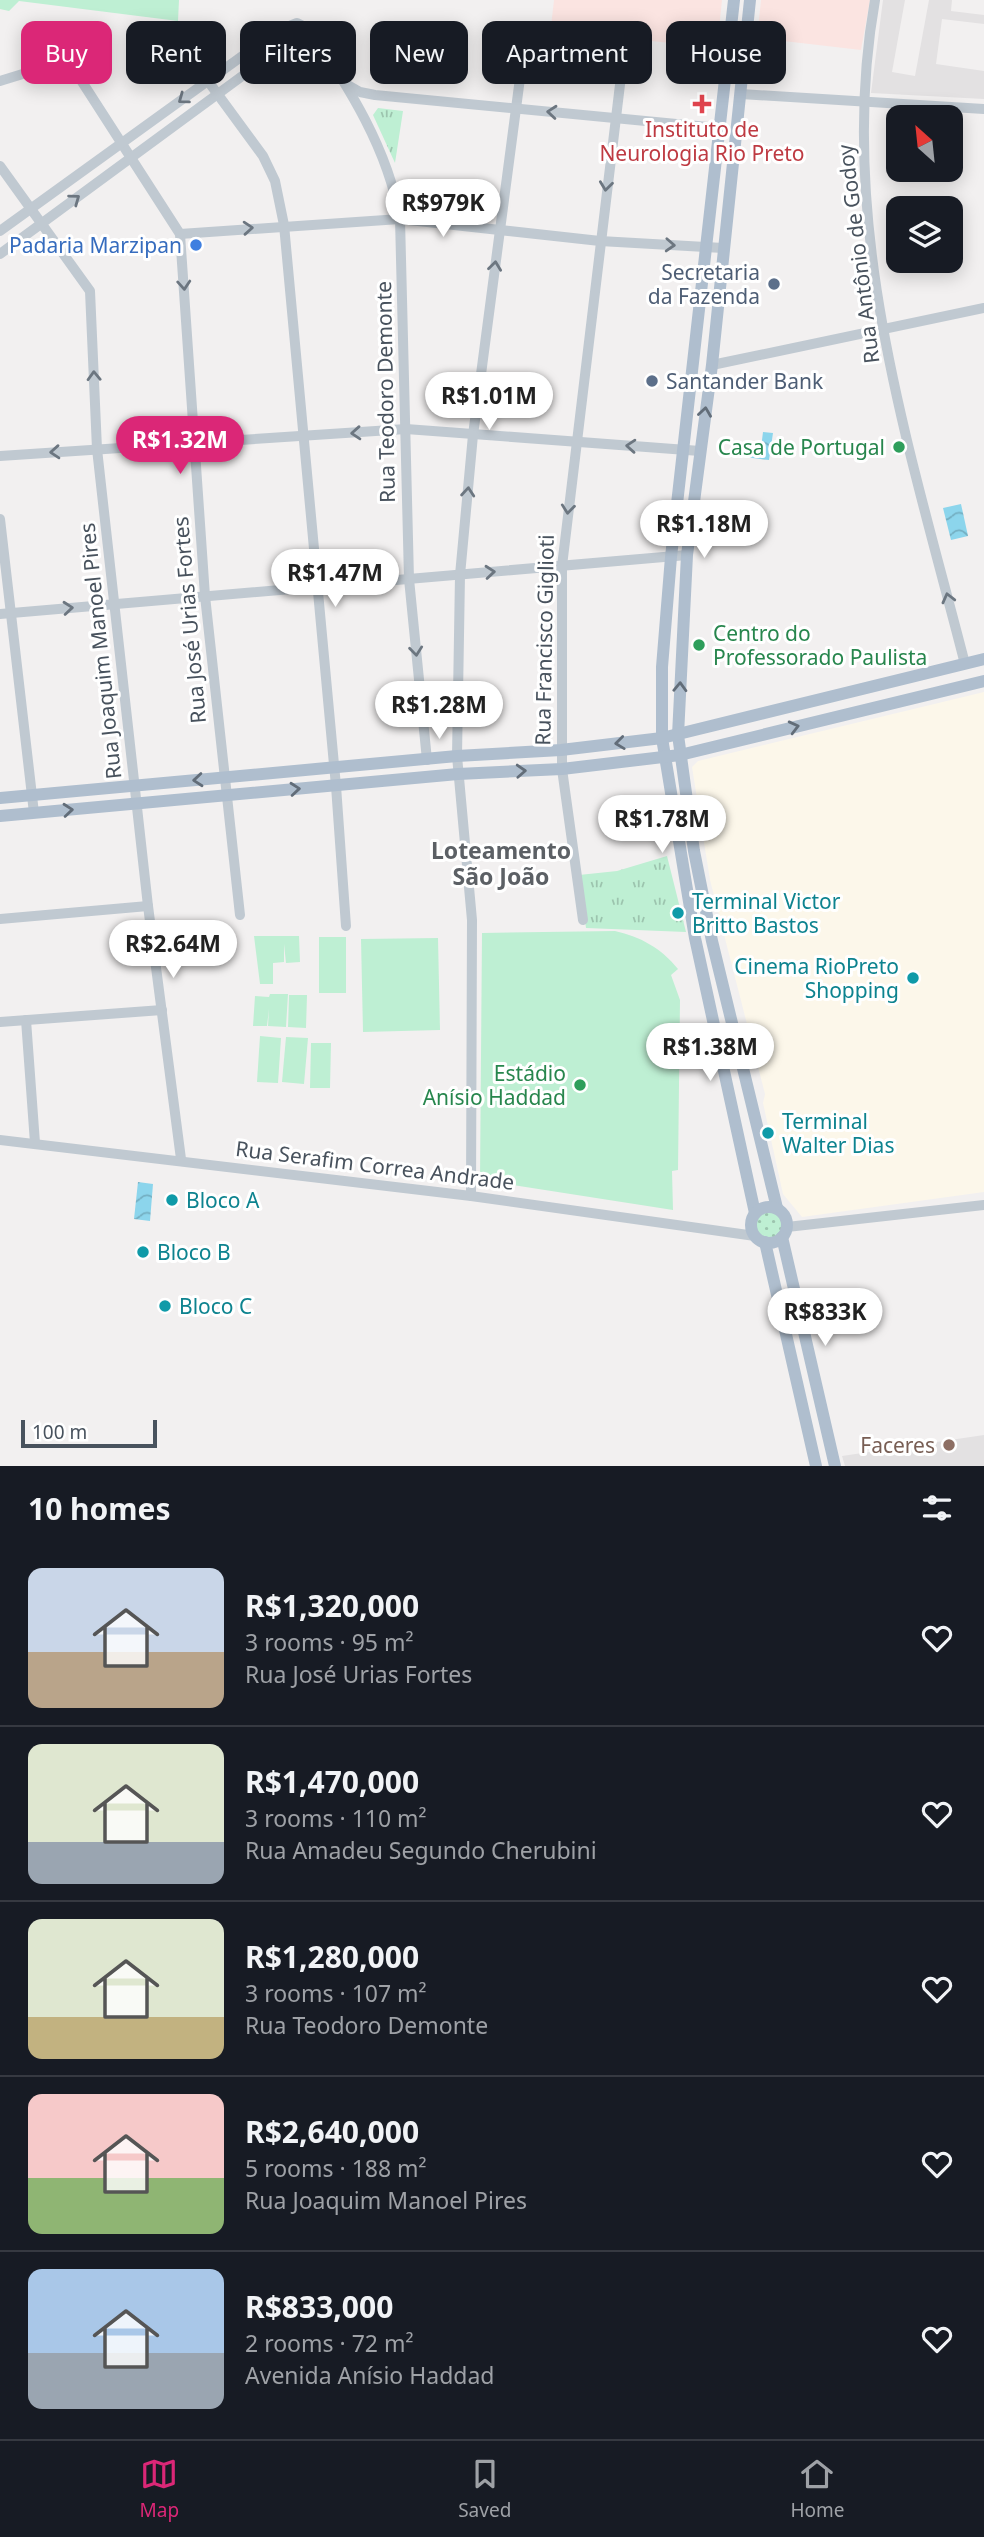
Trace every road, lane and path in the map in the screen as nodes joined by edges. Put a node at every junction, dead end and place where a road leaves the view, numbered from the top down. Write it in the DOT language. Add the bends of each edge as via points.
graph roads {
  1 [pos="734,0"];
  2 [pos="750,0"];
  3 [pos="874,0"];
  4 [pos="240,78"];
  5 [pos="0,81"];
  6 [pos="204,84"];
  7 [pos="210,84"];
  8 [pos="343,84"];
  9 [pos="346,84"];
  10 [pos="519,84"];
  11 [pos="620,84"];
  12 [pos="218,94"];
  13 [pos="741,94"];
  14 [pos="375,95"];
  15 [pos="862,102"];
  16 [pos="516,108"];
  17 [pos="984,109"];
  18 [pos="615,118"];
  19 [pos="366,122"];
  20 [pos="718,128"];
  21 [pos="736,130"];
  22 [pos="120,144"];
  23 [pos="130,159"];
  24 [pos="0,166"];
  25 [pos="31,209"];
  26 [pos="400,219"];
  27 [pos="42,223"];
  28 [pos="284,225"];
  29 [pos="500,230"];
  30 [pos="0,231"];
  31 [pos="180,234"];
  32 [pos="600,240"];
  33 [pos="705,247"];
  34 [pos="723,248"];
  35 [pos="0,254"];
  36 [pos="984,308"];
  37 [pos="882,329"];
  38 [pos="695,364"];
  39 [pos="712,365"];
  40 [pos="406,429"];
  41 [pos="473,435"];
  42 [pos="302,436"];
  43 [pos="575,442"];
  44 [pos="193,443"];
  45 [pos="97,449"];
  46 [pos="683,450"];
  47 [pos="699,451"];
  48 [pos="0,456"];
  49 [pos="0,519"];
  50 [pos="687,555"];
  51 [pos="671,556"];
  52 [pos="562,566"];
  53 [pos="460,575"];
  54 [pos="408,579"];
  55 [pos="317,587"];
  56 [pos="205,596"];
  57 [pos="114,604"];
  58 [pos="5,613"];
  59 [pos="984,659"];
  60 [pos="965,664"];
  61 [pos="984,681"];
  62 [pos="971,684"];
  63 [pos="878,685"];
  64 [pos="880,706"];
  65 [pos="751,717"];
  66 [pos="678,735"];
  67 [pos="757,736"];
  68 [pos="662,738"];
  69 [pos="561,750"];
  70 [pos="680,755"];
  71 [pos="457,756"];
  72 [pos="664,757"];
  73 [pos="426,760"];
  74 [pos="334,768"];
  75 [pos="562,769"];
  76 [pos="458,774"];
  77 [pos="223,778"];
  78 [pos="135,785"];
  79 [pos="337,786"];
  80 [pos="32,795"];
  81 [pos="226,795"];
  82 [pos="0,798"];
  83 [pos="137,804"];
  84 [pos="34,813"];
  85 [pos="0,816"];
  86 [pos="148,906"];
  87 [pos="240,915"];
  88 [pos="0,919"];
  89 [pos="583,920"];
  90 [pos="346,926"];
  91 [pos="712,942"];
  92 [pos="697,945"];
  93 [pos="162,1010"];
  94 [pos="26,1020"];
  95 [pos="0,1022"];
  96 [pos="0,1140"];
  97 [pos="35,1143"];
  98 [pos="181,1159"];
  99 [pos="471,1196"];
  100 [pos="984,1205"];
  101 [pos="777,1208"];
  102 [pos="755,1213"];
  103 [pos="785,1232"];
  104 [pos="754,1235"];
  105 [pos="833,1459"];
  106 [pos="815,1461"];
  1 -- 20 [label="main road"];
  2 -- 13 [label="main road"];
  3 -- 15 [label="street, Rua Antônio de Godoy"];
  4 -- 12 [label="street"];
  5 -- 22 [label="street, Rua José Urias Fortes" via="68,60"];
  6 -- 22 [label="street, one-way"];
  7 -- 12 [label="street"];
  8 -- 19 [label="street, Rua Teodoro Demonte"];
  9 -- 14 [label="street"];
  10 -- 16 [label="street"];
  11 -- 18 [label="street, Rua Francisco Giglioti"];
  12 -- 23 [label="street"];
  12 -- 28 [label="street" via="263,156 275,181"];
  13 -- 15 [label="street"];
  13 -- 21 [label="main road"];
  14 -- 16 [label="street"];
  14 -- 19 [label="street" via="366,106"];
  15 -- 17 [label="street"];
  15 -- 37 [label="street, Rua Antônio de Godoy"];
  18 -- 16 [label="street, one-way"];
  16 -- 29 [label="street"];
  18 -- 20 [label="street"];
  18 -- 32 [label="street, Rua Francisco Giglioti, one-way"];
  19 -- 26 [label="street, Rua Teodoro Demonte" via="394,187"];
  20 -- 21 [label="main road"];
  20 -- 33 [label="main road"];
  21 -- 34 [label="main road"];
  22 -- 23 [label="street, Rua José Urias Fortes"];
  22 -- 25 [label="street"];
  27 -- 23 [label="street, one-way"];
  23 -- 31 [label="street, Rua José Urias Fortes"];
  24 -- 25 [label="street, Rua Joaquim Manoel Pires"];
  25 -- 27 [label="street, Rua Joaquim Manoel Pires"];
  25 -- 30 [label="street"];
  26 -- 28 [label="street"];
  26 -- 29 [label="street"];
  26 -- 40 [label="street, Rua Teodoro Demonte"];
  27 -- 35 [label="street"];
  45 -- 27 [label="street, Rua Joaquim Manoel Pires, one-way" via="90,291"];
  31 -- 28 [label="street, one-way"];
  28 -- 42 [label="street"];
  29 -- 32 [label="street"];
  41 -- 29 [label="street, one-way"];
  31 -- 44 [label="street, Rua José Urias Fortes, one-way"];
  32 -- 33 [label="street, one-way"];
  32 -- 43 [label="street, Rua Francisco Giglioti"];
  33 -- 34 [label="street"];
  33 -- 38 [label="main road"];
  34 -- 39 [label="main road"];
  36 -- 37 [label="street"];
  37 -- 39 [label="street"];
  60 -- 37 [label="street, Rua Antônio de Godoy, one-way"];
  38 -- 39 [label="main road"];
  38 -- 46 [label="main road"];
  47 -- 39 [label="main road, one-way"];
  40 -- 41 [label="street"];
  40 -- 42 [label="street, one-way"];
  40 -- 54 [label="street, Rua Teodoro Demonte"];
  41 -- 43 [label="street"];
  53 -- 41 [label="street, one-way"];
  42 -- 44 [label="street"];
  42 -- 55 [label="street"];
  46 -- 43 [label="street, one-way"];
  43 -- 52 [label="street, Rua Francisco Giglioti, one-way"];
  44 -- 45 [label="street"];
  44 -- 56 [label="street, Rua José Urias Fortes"];
  45 -- 48 [label="street, one-way"];
  45 -- 57 [label="street, Rua Joaquim Manoel Pires"];
  46 -- 47 [label="street"];
  46 -- 51 [label="main road"];
  47 -- 50 [label="main road"];
  49 -- 58 [label="street"];
  50 -- 51 [label="street"];
  66 -- 50 [label="main road, one-way"];
  51 -- 52 [label="street"];
  51 -- 68 [label="main road" via="662,667"];
  53 -- 52 [label="street, one-way"];
  52 -- 69 [label="street, Rua Francisco Giglioti"];
  53 -- 54 [label="street"];
  53 -- 71 [label="street"];
  54 -- 55 [label="street"];
  54 -- 73 [label="street, Rua Teodoro Demonte, one-way"];
  55 -- 56 [label="street"];
  55 -- 74 [label="street"];
  56 -- 57 [label="street"];
  56 -- 77 [label="street, Rua José Urias Fortes"];
  58 -- 57 [label="street, one-way"];
  57 -- 78 [label="street, Rua Joaquim Manoel Pires"];
  58 -- 80 [label="street"];
  59 -- 60 [label="main road"];
  60 -- 62 [label="main road"];
  60 -- 63 [label="main road"];
  61 -- 62 [label="main road"];
  62 -- 64 [label="main road"];
  63 -- 64 [label="main road"];
  63 -- 65 [label="main road"];
  67 -- 64 [label="main road, one-way"];
  65 -- 66 [label="main road"];
  65 -- 67 [label="main road"];
  66 -- 68 [label="main road"];
  66 -- 70 [label="main road"];
  67 -- 70 [label="main road"];
  68 -- 69 [label="main road, one-way"];
  68 -- 72 [label="main road"];
  69 -- 71 [label="main road"];
  69 -- 75 [label="street, Rua Francisco Giglioti"];
  70 -- 72 [label="main road"];
  70 -- 91 [label="main road"];
  71 -- 73 [label="main road"];
  71 -- 76 [label="street"];
  72 -- 75 [label="main road"];
  72 -- 92 [label="main road"];
  73 -- 74 [label="main road"];
  74 -- 77 [label="main road"];
  74 -- 79 [label="street"];
  76 -- 75 [label="main road, one-way"];
  75 -- 89 [label="street, Rua Francisco Giglioti"];
  76 -- 79 [label="main road"];
  76 -- 99 [label="street" via="472,920"];
  77 -- 78 [label="main road, one-way"];
  77 -- 81 [label="street, Rua José Urias Fortes"];
  78 -- 80 [label="main road"];
  78 -- 83 [label="street, Rua Joaquim Manoel Pires"];
  81 -- 79 [label="main road, one-way"];
  79 -- 90 [label="street"];
  80 -- 82 [label="main road"];
  80 -- 84 [label="street"];
  81 -- 83 [label="main road"];
  81 -- 87 [label="street, Rua José Urias Fortes"];
  84 -- 83 [label="main road, one-way"];
  83 -- 86 [label="street, Rua Joaquim Manoel Pires"];
  84 -- 85 [label="main road"];
  86 -- 88 [label="street"];
  86 -- 93 [label="street, Rua Joaquim Manoel Pires"];
  91 -- 92 [label="main road"];
  91 -- 101 [label="main road"];
  92 -- 102 [label="main road"];
  93 -- 94 [label="street"];
  93 -- 98 [label="street, Rua Joaquim Manoel Pires"];
  94 -- 95 [label="street"];
  94 -- 97 [label="street"];
  96 -- 97 [label="street, Rua Serafim Correa Andrade"];
  97 -- 98 [label="street, Rua Serafim Correa Andrade"];
  98 -- 99 [label="street, Rua Serafim Correa Andrade"];
  99 -- 104 [label="street, Rua Serafim Correa Andrade"];
  100 -- 103 [label="street"];
  101 -- 102 [label="main road" via="765,1207"];
  101 -- 103 [label="main road" via="785,1216"];
  102 -- 104 [label="main road"];
  103 -- 104 [label="main road"];
  103 -- 105 [label="main road"];
  104 -- 106 [label="main road"];
  105 -- 106 [label="main road"];
}
